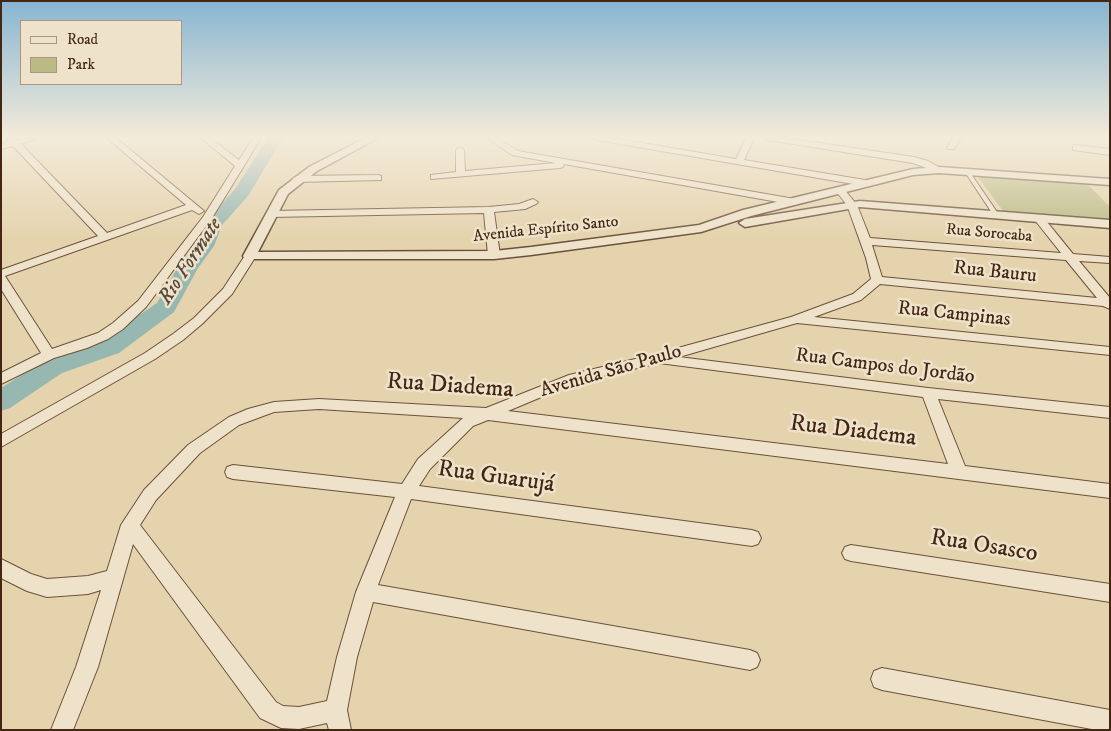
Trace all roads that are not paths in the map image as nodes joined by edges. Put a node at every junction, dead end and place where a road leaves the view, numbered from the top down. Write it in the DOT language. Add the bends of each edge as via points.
graph roads {
  1 [pos="42,172"];
  2 [pos="152,172"];
  3 [pos="237,172"];
  4 [pos="310,172"];
  5 [pos="492,172"];
  6 [pos="625,172"];
  7 [pos="803,172"];
  8 [pos="913,172"];
  9 [pos="967,172"];
  10 [pos="969,172"];
  11 [pos="461,175"];
  12 [pos="434,177"];
  13 [pos="378,178"];
  14 [pos="297,179"];
  15 [pos="1110,182"];
  16 [pos="865,183"];
  17 [pos="840,190"];
  18 [pos="533,202"];
  19 [pos="795,202"];
  20 [pos="852,204"];
  21 [pos="193,206"];
  22 [pos="488,210"];
  23 [pos="271,214"];
  24 [pos="748,214"];
  25 [pos="996,215"];
  26 [pos="207,218"];
  27 [pos="1039,218"];
  28 [pos="759,222"];
  29 [pos="1110,224"];
  30 [pos="701,228"];
  31 [pos="105,237"];
  32 [pos="866,241"];
  33 [pos="494,255"];
  34 [pos="250,256"];
  35 [pos="1070,257"];
  36 [pos="1110,260"];
  37 [pos="1,274"];
  38 [pos="1,279"];
  39 [pos="877,280"];
  40 [pos="1109,304"];
  41 [pos="795,320"];
  42 [pos="1110,351"];
  43 [pos="49,355"];
  44 [pos="656,359"];
  45 [pos="1,380"];
  46 [pos="928,393"];
  47 [pos="1110,413"];
  48 [pos="486,414"];
  49 [pos="1,441"];
  50 [pos="960,471"];
  51 [pos="233,472"];
  52 [pos="406,491"];
  53 [pos="1110,491"];
  54 [pos="130,525"];
  55 [pos="752,538"];
  56 [pos="851,553"];
  57 [pos="1,568"];
  58 [pos="115,577"];
  59 [pos="366,592"];
  60 [pos="1110,593"];
  61 [pos="750,660"];
  62 [pos="882,679"];
  63 [pos="338,720"];
  64 [pos="1110,721"];
  65 [pos="62,730"];
  1 -- 31 [label="street"];
  2 -- 21 [label="street"];
  3 -- 26 [label="street"];
  4 -- 14 [label="street"];
  5 -- 11 [label="street"];
  6 -- 19 [label="street"];
  7 -- 16 [label="street"];
  8 -- 16 [label="street, Avenida Espírito Santo"];
  9 -- 25 [label="lane"];
  10 -- 15 [label="street, Avenida Espírito Santo"];
  11 -- 12 [label="street"];
  13 -- 14 [label="street"];
  14 -- 23 [label="street" via="283,192"];
  16 -- 17 [label="street, Avenida Espírito Santo"];
  17 -- 19 [label="street, Avenida Espírito Santo"];
  17 -- 20 [label="street"];
  18 -- 22 [label="street" via="521,207"];
  19 -- 24 [label="street, Avenida Espírito Santo"];
  20 -- 25 [label="street"];
  20 -- 28 [label="street"];
  20 -- 32 [label="street"];
  21 -- 26 [label="street"];
  21 -- 31 [label="street"];
  22 -- 23 [label="street"];
  22 -- 33 [label="street"];
  23 -- 34 [label="street"];
  24 -- 28 [label="street" via="747,217"];
  24 -- 30 [label="street, Avenida Espírito Santo"];
  25 -- 27 [label="street"];
  26 -- 43 [label="street" via="142,304 118,326 82,345"];
  27 -- 29 [label="street"];
  27 -- 35 [label="street"];
  28 -- 30 [label="street"];
  30 -- 33 [label="street, Avenida Espírito Santo"];
  31 -- 37 [label="street"];
  32 -- 35 [label="street, Rua Sorocaba"];
  32 -- 39 [label="street"];
  33 -- 34 [label="street, Avenida Espírito Santo"];
  34 -- 49 [label="street" via="228,292 178,337"];
  35 -- 36 [label="street, Rua Sorocaba"];
  35 -- 40 [label="street"];
  38 -- 43 [label="street"];
  39 -- 40 [label="street, Rua Bauru"];
  39 -- 41 [label="street, Avenida São Paulo" via="857,297"];
  41 -- 42 [label="street, Rua Campinas"];
  41 -- 44 [label="street, Avenida São Paulo"];
  43 -- 45 [label="street"];
  44 -- 46 [label="street, Rua Campos do Jordão"];
  44 -- 48 [label="street, Avenida São Paulo" via="574,378"];
  46 -- 47 [label="street, Rua Campos do Jordão"];
  46 -- 50 [label="street"];
  48 -- 50 [label="street, Rua Diadema"];
  48 -- 52 [label="street, Avenida São Paulo" via="468,422 424,464"];
  48 -- 54 [label="street, Rua Diadema" via="319,404 274,407 253,413 194,449 150,495"];
  50 -- 53 [label="street, Rua Diadema"];
  51 -- 52 [label="street, Rua Guarujá"];
  52 -- 55 [label="street, Rua Guarujá"];
  52 -- 59 [label="street, Avenida São Paulo"];
  54 -- 58 [label="street, Rua Diadema"];
  54 -- 63 [label="street" via="268,710 281,717"];
  56 -- 60 [label="street, Rua Osasco"];
  57 -- 58 [label="street" via="27,582 48,588 88,585"];
  58 -- 65 [label="street, Rua Diadema" via="87,666"];
  59 -- 61 [label="street"];
  59 -- 63 [label="street, Avenida São Paulo" via="347,657"];
  62 -- 64 [label="street"];
}
